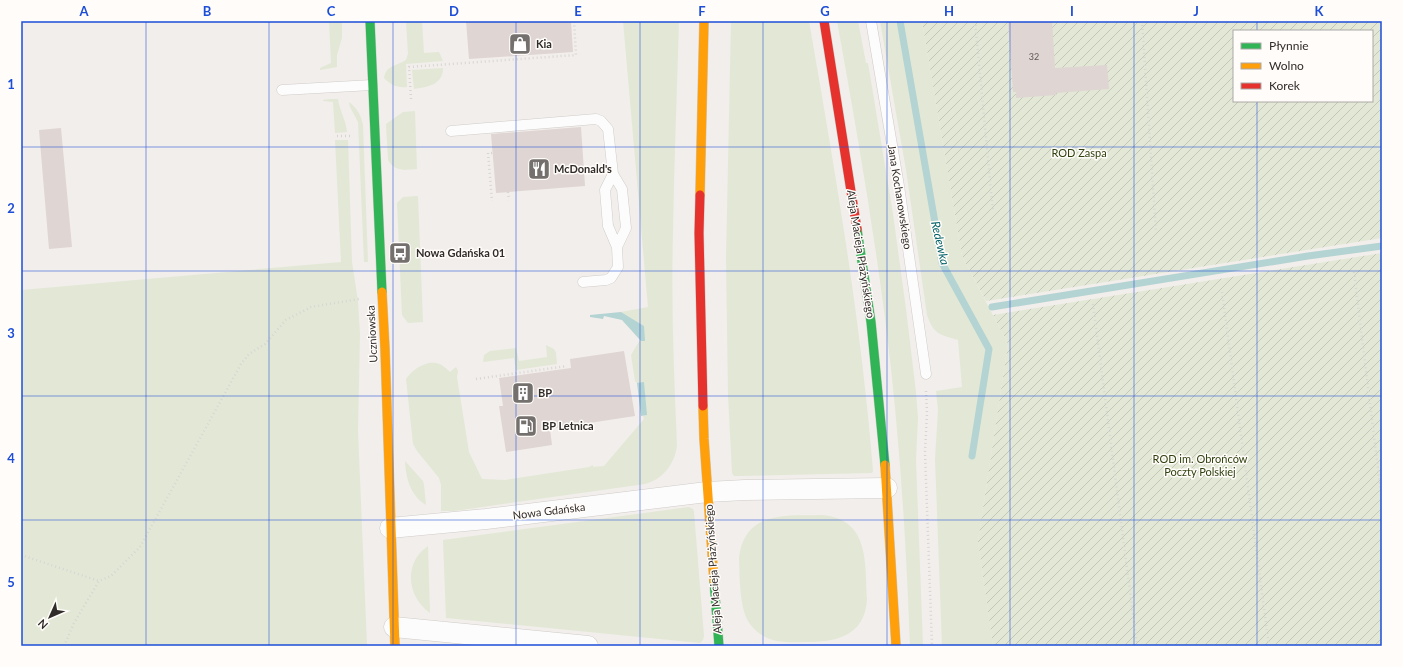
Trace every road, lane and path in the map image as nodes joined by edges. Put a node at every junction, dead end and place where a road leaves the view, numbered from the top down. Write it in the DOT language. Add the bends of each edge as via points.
graph roads {
  1 [pos="370,21"];
  2 [pos="574,21"];
  3 [pos="704,21"];
  4 [pos="824,21"];
  5 [pos="871,21"];
  6 [pos="975,21"];
  7 [pos="1142,21"];
  8 [pos="372,85"];
  9 [pos="282,90"];
  10 [pos="411,99"];
  11 [pos="450,131"];
  12 [pos="337,136"];
  13 [pos="353,136"];
  14 [pos="492,152"];
  15 [pos="613,174"];
  16 [pos="508,192"];
  17 [pos="509,200"];
  18 [pos="492,201"];
  19 [pos="993,212"];
  20 [pos="1156,232"];
  21 [pos="617,247"];
  22 [pos="1354,272"];
  23 [pos="583,282"];
  24 [pos="1222,292"];
  25 [pos="364,298"];
  26 [pos="1093,304"];
  27 [pos="567,366"];
  28 [pos="926,374"];
  29 [pos="476,379"];
  30 [pos="887,488"];
  31 [pos="707,492"];
  32 [pos="1382,502"];
  33 [pos="390,528"];
  34 [pos="21,555"];
  35 [pos="99,581"];
  36 [pos="394,637"];
  37 [pos="64,646"];
  38 [pos="588,646"];
  39 [pos="719,646"];
  40 [pos="896,646"];
  41 [pos="932,646"];
  42 [pos="1137,646"];
  43 [pos="1269,646"];
  1 -- 8 [label="main road, Uczniowska"];
  2 -- 10 [label="path" via="576,55 409,67"];
  3 -- 31 [label="main road, Aleja Macieja Płażyńskiego" via="699,233"];
  4 -- 30 [label="main road, Aleja Macieja Płażyńskiego" via="871,322"];
  5 -- 28 [label="lane, Jana Kochanowskiego" via="899,186"];
  6 -- 19 [label="path"];
  7 -- 20 [label="path"];
  8 -- 9 [label="lane"];
  8 -- 33 [label="main road, Uczniowska" via="385,349"];
  11 -- 15 [label="lane" via="596,119 608,129"];
  12 -- 13 [label="path"];
  14 -- 18 [label="path" via="488,153"];
  15 -- 21 [label="lane" via="605,190 608,226"];
  15 -- 21 [label="lane" via="622,189 626,228"];
  16 -- 17 [label="path"];
  21 -- 23 [label="lane" via="618,267 610,278"];
  22 -- 32 [label="path"];
  24 -- 43 [label="path"];
  25 -- 35 [label="path" via="311,307 286,320 265,344 249,354 241,364 140,547 111,576"];
  26 -- 42 [label="path"];
  27 -- 29 [label="path"];
  28 -- 41 [label="path" via="924,452"];
  30 -- 31 [label="street, Aleja Macieja Płażyńskiego"];
  30 -- 40 [label="main road, Aleja Macieja Płażyńskiego"];
  31 -- 33 [label="street, Nowa Gdańska" via="480,520"];
  31 -- 39 [label="main road, Aleja Macieja Płażyńskiego"];
  33 -- 36 [label="main road, Uczniowska"];
  34 -- 35 [label="path"];
  35 -- 37 [label="path" via="74,623"];
  36 -- 38 [label="street"];
}
